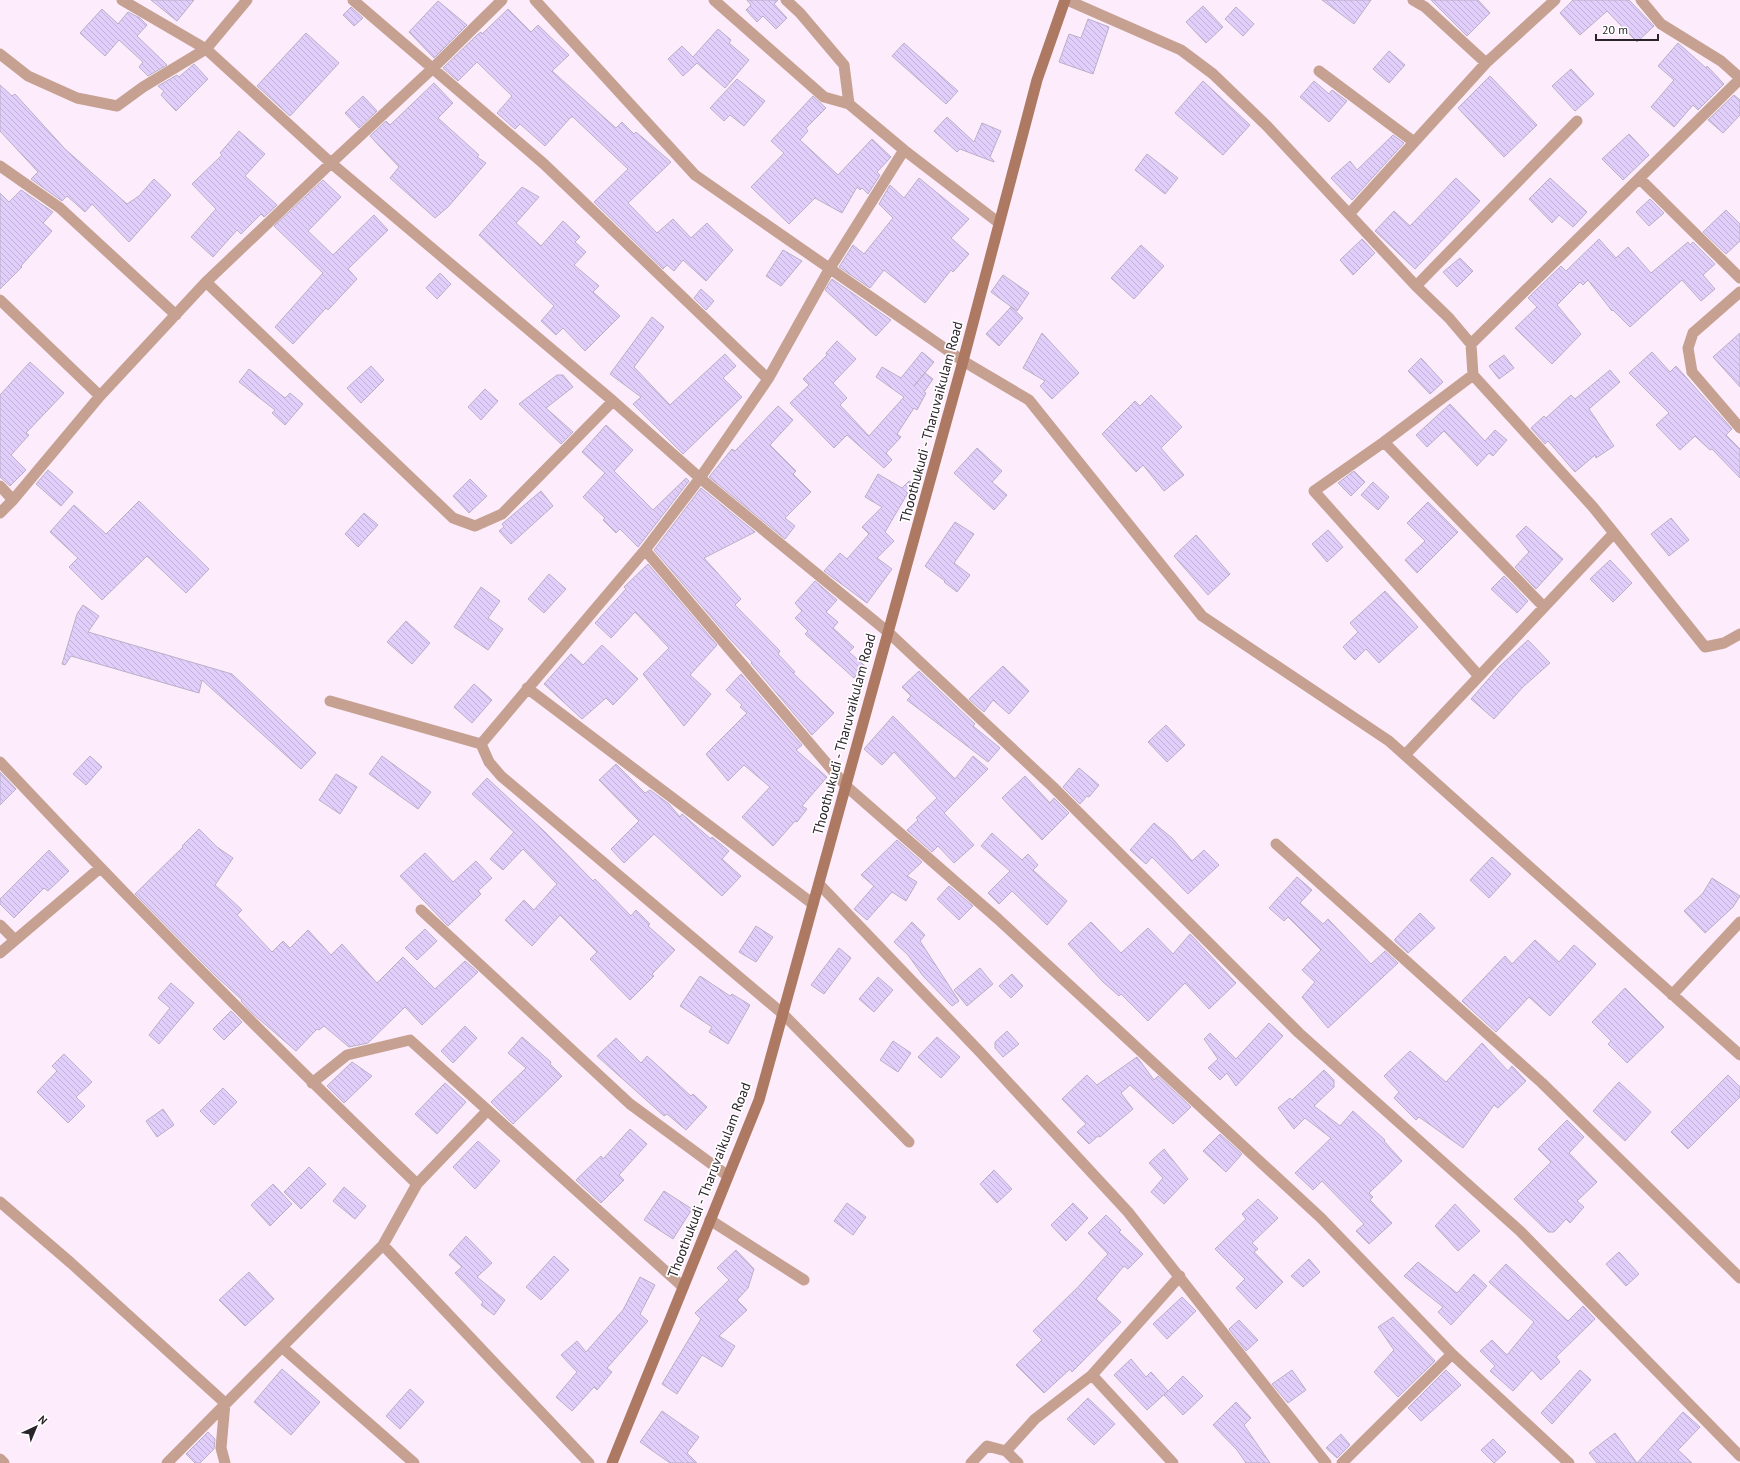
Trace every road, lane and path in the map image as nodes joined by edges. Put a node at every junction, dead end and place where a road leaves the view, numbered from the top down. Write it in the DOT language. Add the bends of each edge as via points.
graph roads {
  1 [pos="122,0"];
  2 [pos="247,0"];
  3 [pos="353,0"];
  4 [pos="502,0"];
  5 [pos="535,0"];
  6 [pos="714,0"];
  7 [pos="786,0"];
  8 [pos="1066,0"];
  9 [pos="1413,0"];
  10 [pos="1641,0"];
  11 [pos="1550,2"];
  12 [pos="206,49"];
  13 [pos="0,54"];
  14 [pos="1486,63"];
  15 [pos="433,68"];
  16 [pos="1319,71"];
  17 [pos="1740,78"];
  18 [pos="849,104"];
  19 [pos="1577,121"];
  20 [pos="1414,142"];
  21 [pos="904,150"];
  22 [pos="331,163"];
  23 [pos="0,166"];
  24 [pos="1640,179"];
  25 [pos="1349,214"];
  26 [pos="999,223"];
  27 [pos="830,268"];
  28 [pos="1740,278"];
  29 [pos="206,282"];
  30 [pos="1416,286"];
  31 [pos="1740,292"];
  32 [pos="0,300"];
  33 [pos="176,315"];
  34 [pos="1472,344"];
  35 [pos="963,361"];
  36 [pos="1473,375"];
  37 [pos="768,379"];
  38 [pos="100,396"];
  39 [pos="613,401"];
  40 [pos="1740,428"];
  41 [pos="1384,442"];
  42 [pos="700,478"];
  43 [pos="0,486"];
  44 [pos="14,500"];
  45 [pos="0,513"];
  46 [pos="1614,533"];
  47 [pos="645,550"];
  48 [pos="1544,607"];
  49 [pos="888,632"];
  50 [pos="1740,634"];
  51 [pos="1479,676"];
  52 [pos="527,688"];
  53 [pos="330,701"];
  54 [pos="481,744"];
  55 [pos="1405,756"];
  56 [pos="0,762"];
  57 [pos="846,786"];
  58 [pos="1276,844"];
  59 [pos="100,868"];
  60 [pos="818,884"];
  61 [pos="813,904"];
  62 [pos="421,910"];
  63 [pos="1740,922"];
  64 [pos="0,925"];
  65 [pos="15,940"];
  66 [pos="0,953"];
  67 [pos="1672,994"];
  68 [pos="783,1014"];
  69 [pos="1740,1056"];
  70 [pos="312,1083"];
  71 [pos="487,1111"];
  72 [pos="909,1142"];
  73 [pos="728,1176"];
  74 [pos="416,1184"];
  75 [pos="0,1202"];
  76 [pos="710,1220"];
  77 [pos="383,1245"];
  78 [pos="1180,1276"];
  79 [pos="1740,1278"];
  80 [pos="804,1280"];
  81 [pos="683,1288"];
  82 [pos="282,1347"];
  83 [pos="1452,1354"];
  84 [pos="1092,1375"];
  85 [pos="225,1403"];
  86 [pos="1006,1451"];
  87 [pos="1740,1456"];
  88 [pos="0,1459"];
  89 [pos="4,1463"];
  90 [pos="167,1463"];
  91 [pos="225,1463"];
  92 [pos="414,1463"];
  93 [pos="589,1463"];
  94 [pos="612,1463"];
  95 [pos="971,1463"];
  96 [pos="1018,1463"];
  97 [pos="1172,1463"];
  98 [pos="1326,1463"];
  99 [pos="1342,1463"];
  100 [pos="1569,1463"];
  1 -- 12 [label="street"];
  2 -- 12 [label="street"];
  3 -- 15 [label="street"];
  4 -- 15 [label="street"];
  5 -- 27 [label="street" via="695,176"];
  6 -- 18 [label="street" via="824,97"];
  7 -- 18 [label="street" via="844,65"];
  8 -- 25 [label="street" via="1181,50 1213,74 1267,126"];
  8 -- 26 [label="main road, Thoothukudi - Tharuvaikulam Road" via="1037,80"];
  9 -- 14 [label="street" via="1425,7"];
  10 -- 17 [label="street" via="1661,24 1721,61"];
  11 -- 14 [label="street"];
  12 -- 13 [label="street" via="117,106 77,98 28,76"];
  12 -- 22 [label="street"];
  14 -- 20 [label="street"];
  15 -- 22 [label="street"];
  15 -- 37 [label="street" via="544,164"];
  16 -- 20 [label="street"];
  17 -- 24 [label="street"];
  18 -- 21 [label="street"];
  19 -- 30 [label="street"];
  20 -- 25 [label="street"];
  21 -- 26 [label="street"];
  21 -- 27 [label="street"];
  22 -- 29 [label="street"];
  22 -- 39 [label="street"];
  23 -- 33 [label="street" via="60,208"];
  24 -- 28 [label="street"];
  24 -- 34 [label="street"];
  25 -- 30 [label="street"];
  26 -- 35 [label="main road, Thoothukudi - Tharuvaikulam Road"];
  27 -- 35 [label="street"];
  27 -- 37 [label="street"];
  29 -- 33 [label="street"];
  29 -- 39 [label="street" via="453,518 475,526 502,514"];
  30 -- 34 [label="street"];
  31 -- 40 [label="street" via="1693,333 1688,348 1692,372"];
  32 -- 38 [label="street"];
  33 -- 38 [label="street"];
  34 -- 36 [label="street"];
  35 -- 49 [label="main road, Thoothukudi - Tharuvaikulam Road"];
  35 -- 55 [label="street" via="1029,400 1202,616 1389,741"];
  36 -- 41 [label="street"];
  36 -- 46 [label="street"];
  37 -- 42 [label="street"];
  38 -- 44 [label="street"];
  39 -- 42 [label="street"];
  41 -- 48 [label="street"];
  41 -- 51 [label="street" via="1314,491"];
  42 -- 47 [label="street"];
  42 -- 49 [label="street"];
  43 -- 44 [label="street"];
  44 -- 45 [label="street"];
  46 -- 48 [label="street"];
  46 -- 50 [label="street" via="1705,647 1724,643"];
  47 -- 52 [label="street"];
  47 -- 57 [label="street"];
  48 -- 51 [label="street"];
  49 -- 57 [label="main road, Thoothukudi - Tharuvaikulam Road"];
  49 -- 87 [label="street" via="1053,787 1299,1033 1520,1231"];
  51 -- 55 [label="street"];
  52 -- 54 [label="street"];
  52 -- 61 [label="street"];
  53 -- 54 [label="street"];
  54 -- 68 [label="street" via="488,762 502,776"];
  55 -- 67 [label="street"];
  56 -- 59 [label="street"];
  57 -- 60 [label="main road, Thoothukudi - Tharuvaikulam Road"];
  57 -- 83 [label="street" via="998,919 1321,1218"];
  58 -- 79 [label="street" via="1542,1083"];
  59 -- 65 [label="street"];
  59 -- 70 [label="street"];
  60 -- 61 [label="main road, Thoothukudi - Tharuvaikulam Road"];
  60 -- 78 [label="street" via="980,1052 1128,1212"];
  61 -- 68 [label="main road, Thoothukudi - Tharuvaikulam Road"];
  62 -- 73 [label="street" via="630,1104"];
  63 -- 67 [label="street"];
  64 -- 65 [label="street"];
  65 -- 66 [label="street"];
  67 -- 69 [label="street"];
  68 -- 72 [label="street"];
  68 -- 73 [label="main road, Thoothukudi - Tharuvaikulam Road" via="759,1100"];
  70 -- 71 [label="street" via="347,1055 410,1040"];
  70 -- 74 [label="street"];
  71 -- 74 [label="street"];
  71 -- 81 [label="street"];
  73 -- 76 [label="main road, Thoothukudi - Tharuvaikulam Road"];
  74 -- 77 [label="street"];
  75 -- 85 [label="street"];
  76 -- 80 [label="street"];
  76 -- 81 [label="main road, Thoothukudi - Tharuvaikulam Road"];
  77 -- 82 [label="street"];
  77 -- 93 [label="street"];
  78 -- 84 [label="street"];
  78 -- 98 [label="street"];
  81 -- 94 [label="main road, Thoothukudi - Tharuvaikulam Road"];
  82 -- 85 [label="street"];
  82 -- 92 [label="street"];
  83 -- 99 [label="street"];
  83 -- 100 [label="street"];
  84 -- 86 [label="street" via="1035,1419"];
  84 -- 97 [label="street"];
  85 -- 90 [label="street"];
  85 -- 91 [label="street" via="221,1448"];
  86 -- 95 [label="street" via="987,1446"];
  86 -- 96 [label="street"];
  88 -- 89 [label="street"];
}
